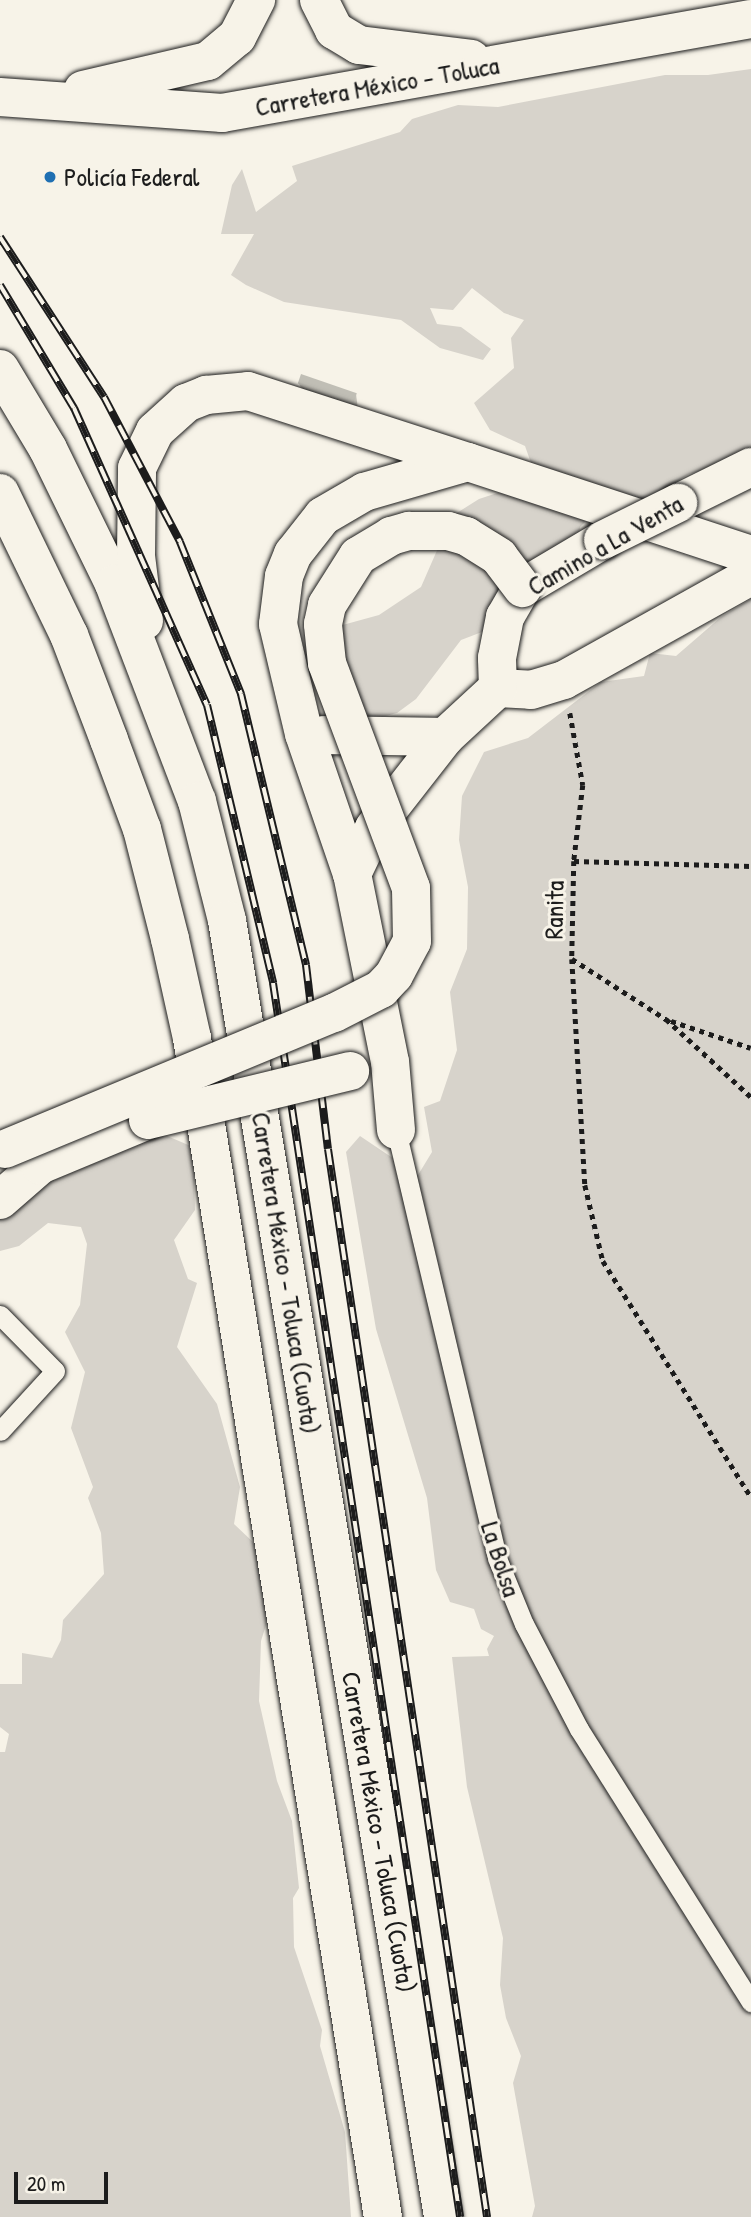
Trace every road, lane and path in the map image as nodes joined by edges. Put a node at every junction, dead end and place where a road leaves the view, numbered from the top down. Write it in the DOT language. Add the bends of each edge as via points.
graph roads {
  1 [pos="256,0"];
  2 [pos="318,0"];
  3 [pos="751,19"];
  4 [pos="510,63"];
  5 [pos="18,98"];
  6 [pos="0,369"];
  7 [pos="468,463"];
  8 [pos="751,467"];
  9 [pos="0,493"];
  10 [pos="751,555"];
  11 [pos="751,576"];
  12 [pos="522,588"];
  13 [pos="564,680"];
  14 [pos="153,682"];
  15 [pos="498,688"];
  16 [pos="304,734"];
  17 [pos="444,737"];
  18 [pos="574,861"];
  19 [pos="751,866"];
  20 [pos="352,874"];
  21 [pos="572,959"];
  22 [pos="666,1019"];
  23 [pos="751,1048"];
  24 [pos="390,1062"];
  25 [pos="751,1097"];
  26 [pos="396,1130"];
  27 [pos="2,1150"];
  28 [pos="0,1200"];
  29 [pos="0,1315"];
  30 [pos="0,1431"];
  31 [pos="751,1497"];
  32 [pos="751,2002"];
  33 [pos="383,2217"];
  34 [pos="443,2217"];
  1 -- 5 [label="main road" via="237,37 208,61"];
  2 -- 4 [label="main road" via="334,30 359,45"];
  3 -- 4 [label="main road, Carretera México - Toluca"];
  4 -- 5 [label="main road, Carretera México - Toluca" via="222,113"];
  6 -- 14 [label="main road, Carretera México - Toluca (Cuota)" via="95,542"];
  7 -- 10 [label="main road"];
  7 -- 14 [label="main road" via="248,391 206,395 186,403 162,423 143,448 133,488 136,556"];
  7 -- 16 [label="main road" via="429,471 342,502 306,534 293,554 279,600 278,624"];
  8 -- 12 [label="main road, Camino a La Venta, bridge" via="603,540"];
  9 -- 33 [label="main road, Carretera México - Toluca (Cuota)" via="69,635 109,740 142,829 173,952 192,1038"];
  11 -- 13 [label="main road"];
  12 -- 15 [label="main road, Camino a La Venta" via="505,617 497,657"];
  12 -- 27 [label="main road, bridge" via="499,557 466,536 409,531 358,556 327,605 323,624 327,663 411,888 411,941 394,975 381,989 334,1013"];
  13 -- 15 [label="main road" via="531,690"];
  13 -- 18 [label="path, Ranita" via="583,785"];
  14 -- 34 [label="main road, Carretera México - Toluca (Cuota)" via="197,801 227,920"];
  15 -- 17 [label="main road"];
  16 -- 17 [label="main road" via="389,740"];
  16 -- 20 [label="main road"];
  17 -- 20 [label="main road" via="374,828"];
  18 -- 19 [label="path"];
  18 -- 21 [label="path, Ranita"];
  20 -- 24 [label="main road"];
  21 -- 22 [label="path, Ranita"];
  21 -- 31 [label="path" via="585,1185 603,1261"];
  22 -- 23 [label="path"];
  22 -- 25 [label="path, Ranita"];
  24 -- 26 [label="main road, La Bolsa"];
  24 -- 28 [label="main road, bridge" via="148,1120 40,1165"];
  26 -- 32 [label="lane, La Bolsa" via="497,1558 524,1624 579,1729"];
  29 -- 30 [label="lane" via="55,1371"];
}
